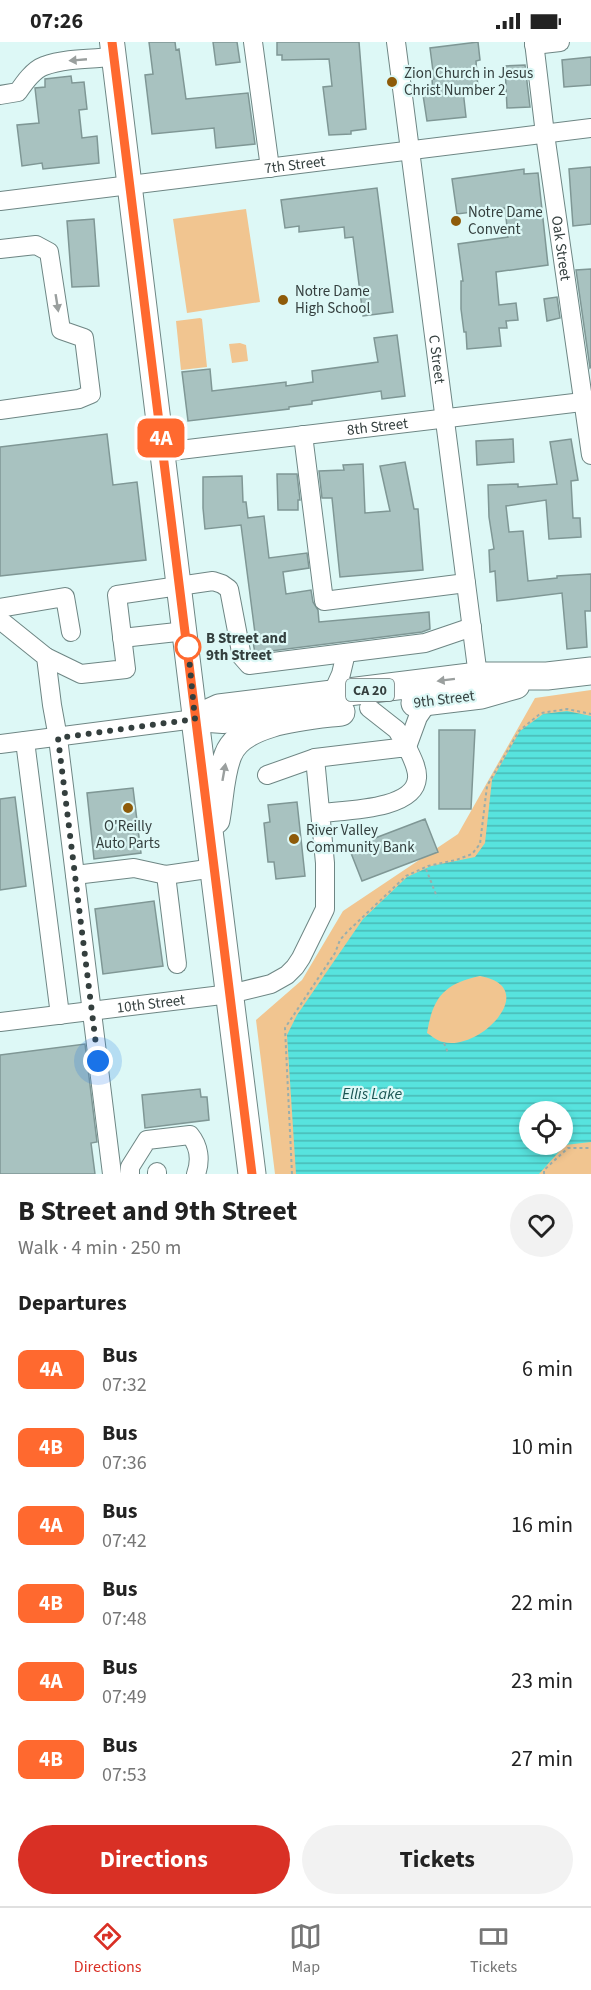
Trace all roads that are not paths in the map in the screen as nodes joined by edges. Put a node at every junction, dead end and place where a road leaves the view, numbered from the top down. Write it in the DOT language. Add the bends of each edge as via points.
graph roads {
  1 [pos="253,42"];
  2 [pos="396,42"];
  3 [pos="560,42"];
  4 [pos="534,43"];
  5 [pos="113,49"];
  6 [pos="0,94"];
  7 [pos="591,128"];
  8 [pos="545,134"];
  9 [pos="410,150"];
  10 [pos="270,168"];
  11 [pos="130,185"];
  12 [pos="0,201"];
  13 [pos="0,249"];
  14 [pos="588,401"];
  15 [pos="0,410"];
  16 [pos="446,418"];
  17 [pos="303,435"];
  18 [pos="163,452"];
  19 [pos="591,455"];
  20 [pos="466,583"];
  21 [pos="180,585"];
  22 [pos="0,608"];
  23 [pos="0,620"];
  24 [pos="472,627"];
  25 [pos="186,631"];
  26 [pos="71,632"];
  27 [pos="122,638"];
  28 [pos="425,643"];
  29 [pos="474,647"];
  30 [pos="346,656"];
  31 [pos="46,657"];
  32 [pos="591,671"];
  33 [pos="478,676"];
  34 [pos="547,676"];
  35 [pos="332,694"];
  36 [pos="368,699"];
  37 [pos="429,701"];
  38 [pos="314,715"];
  39 [pos="195,719"];
  40 [pos="58,738"];
  41 [pos="25,741"];
  42 [pos="0,744"];
  43 [pos="407,747"];
  44 [pos="315,758"];
  45 [pos="267,775"];
  46 [pos="321,813"];
  47 [pos="213,859"];
  48 [pos="166,875"];
  49 [pos="75,879"];
  50 [pos="44,889"];
  51 [pos="177,964"];
  52 [pos="230,994"];
  53 [pos="91,1012"];
  54 [pos="60,1015"];
  55 [pos="0,1022"];
  56 [pos="152,1173"];
  57 [pos="112,1174"];
  58 [pos="130,1174"];
  59 [pos="195,1174"];
  60 [pos="252,1174"];
  1 -- 10 [label="street"];
  2 -- 9 [label="street, C Street"];
  3 -- 4 [label="street"];
  4 -- 8 [label="street, Oak Street"];
  5 -- 6 [label="street, one-way" via="42,66 18,92"];
  5 -- 11 [label="main road"];
  7 -- 8 [label="street, 7th Street"];
  8 -- 9 [label="street, 7th Street"];
  8 -- 14 [label="street, Oak Street"];
  9 -- 10 [label="street, 7th Street"];
  9 -- 16 [label="street, C Street"];
  10 -- 11 [label="street, 7th Street"];
  11 -- 12 [label="street, 7th Street"];
  11 -- 18 [label="main road"];
  13 -- 15 [label="street, one-way" via="36,245 49,252 61,330 84,338 91,394"];
  14 -- 16 [label="street, 8th Street"];
  14 -- 19 [label="street, Oak Street"];
  16 -- 17 [label="street, 8th Street"];
  16 -- 20 [label="street, C Street"];
  17 -- 18 [label="street, 8th Street"];
  17 -- 20 [label="street" via="324,601"];
  18 -- 21 [label="main road"];
  20 -- 24 [label="street, C Street"];
  21 -- 25 [label="main road"];
  21 -- 27 [label="street" via="117,595"];
  21 -- 30 [label="street" via="213,581 229,589 242,657 249,665"];
  22 -- 26 [label="street" via="65,597"];
  23 -- 31 [label="street"];
  24 -- 28 [label="street"];
  24 -- 29 [label="street, C Street"];
  25 -- 27 [label="street"];
  25 -- 39 [label="main road"];
  27 -- 31 [label="street" via="126,669 81,674"];
  28 -- 29 [label="street"];
  28 -- 30 [label="street"];
  29 -- 33 [label="street, C Street"];
  30 -- 35 [label="street"];
  30 -- 36 [label="street"];
  31 -- 40 [label="street"];
  32 -- 34 [label="highway, 9th Street / CA 20"];
  33 -- 34 [label="highway, 9th Street / CA 20"];
  33 -- 36 [label="highway, 9th Street / CA 20, one-way"];
  34 -- 37 [label="highway, 9th Street / CA 20" via="481,695"];
  35 -- 36 [label="highway, 9th Street / CA 20"];
  35 -- 39 [label="highway, 9th Street / CA 20" via="219,708"];
  36 -- 37 [label="highway, 9th Street / CA 20"];
  36 -- 38 [label="highway, 9th Street / CA 20"];
  36 -- 43 [label="street"];
  37 -- 43 [label="street" via="418,717"];
  38 -- 39 [label="main road, 9th Street"];
  47 -- 38 [label="highway, CA 20, one-way" via="225,766 236,742 263,726"];
  39 -- 40 [label="street, 9th Street"];
  39 -- 47 [label="highway, CA 20"];
  40 -- 41 [label="street, 9th Street"];
  40 -- 49 [label="street"];
  41 -- 42 [label="street, 9th Street"];
  41 -- 50 [label="street"];
  43 -- 44 [label="street"];
  43 -- 46 [label="street" via="417,778 413,790 402,800"];
  44 -- 45 [label="street"];
  44 -- 46 [label="street, 10th Street"];
  46 -- 52 [label="street, 10th Street" via="325,909 315,932 295,968 286,975 271,984"];
  47 -- 48 [label="street"];
  47 -- 52 [label="highway, CA 20"];
  48 -- 49 [label="street" via="134,868"];
  48 -- 51 [label="street"];
  49 -- 50 [label="street"];
  49 -- 53 [label="street"];
  50 -- 54 [label="street"];
  52 -- 53 [label="street, 10th Street"];
  52 -- 60 [label="highway, CA 20"];
  53 -- 54 [label="street, 10th Street"];
  53 -- 57 [label="street"];
  54 -- 55 [label="street, 10th Street"];
  56 -- 59 [label="street" via="141,1169 154,1150 179,1148 185,1152"];
  58 -- 59 [label="street" via="130,1167 147,1140 190,1136 196,1143 199,1166"];
}
